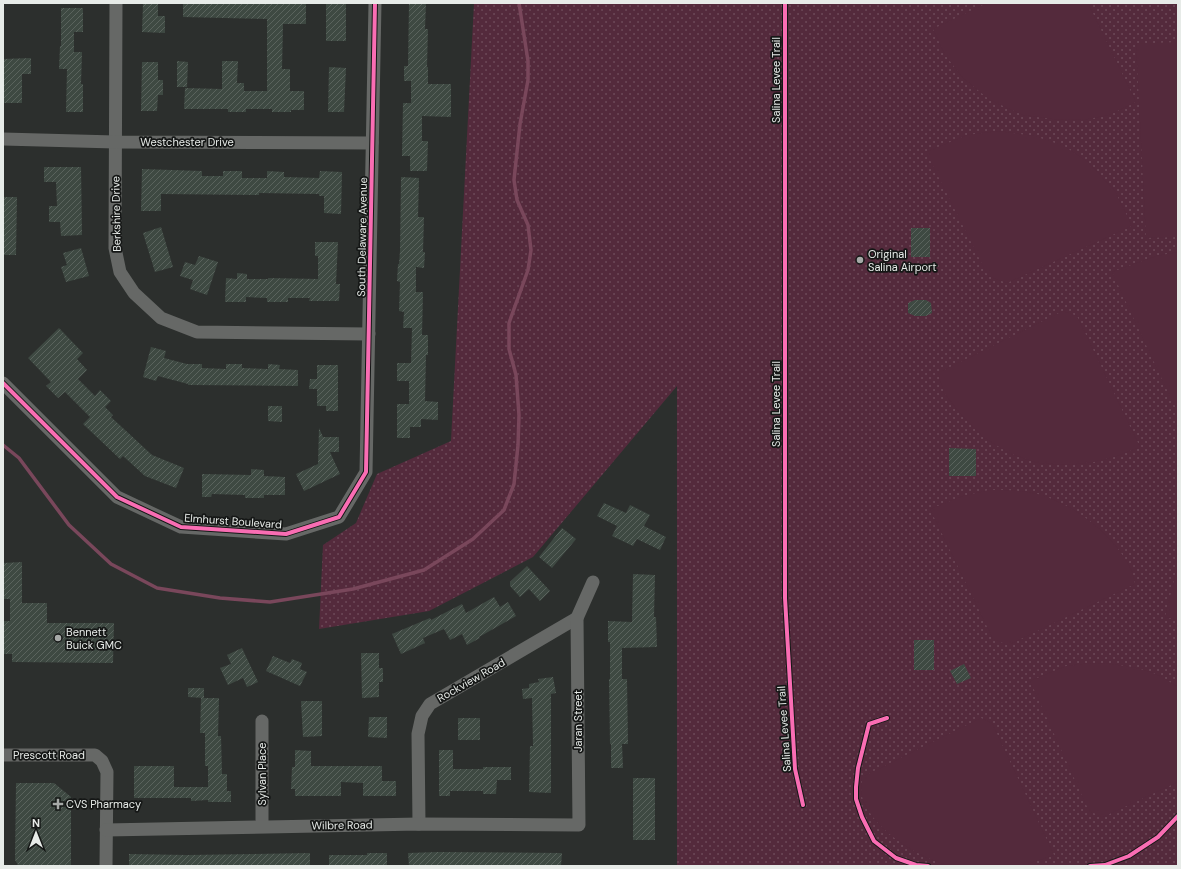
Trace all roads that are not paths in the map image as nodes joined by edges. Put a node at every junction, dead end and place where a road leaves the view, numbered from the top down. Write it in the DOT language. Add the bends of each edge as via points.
graph roads {
  1 [pos="116,3"];
  2 [pos="375,3"];
  3 [pos="3,139"];
  4 [pos="115,142"];
  5 [pos="372,143"];
  6 [pos="369,334"];
  7 [pos="3,383"];
  8 [pos="366,472"];
  9 [pos="593,582"];
  10 [pos="577,618"];
  11 [pos="262,721"];
  12 [pos="3,755"];
  13 [pos="419,824"];
  14 [pos="579,825"];
  15 [pos="262,826"];
  16 [pos="106,830"];
  17 [pos="106,866"];
  1 -- 4 [label="street, Berkshire Drive"];
  2 -- 5 [label="street, South Delaware Avenue"];
  3 -- 4 [label="street, Westchester Drive"];
  4 -- 5 [label="street, Westchester Drive"];
  4 -- 6 [label="street, Berkshire Drive" via="115,248 120,272 134,293 161,318 197,332"];
  5 -- 6 [label="street, South Delaware Avenue"];
  6 -- 8 [label="street, South Delaware Avenue"];
  7 -- 8 [label="street, Elmhurst Boulevard" via="117,497 181,527 286,534 339,517"];
  9 -- 10 [label="street"];
  10 -- 13 [label="street, Rockview Road" via="430,704 422,716 418,734"];
  10 -- 14 [label="street, Jaran Street"];
  11 -- 15 [label="street, Sylvan Place"];
  12 -- 16 [label="street, Prescott Road" via="95,754 107,772"];
  13 -- 14 [label="street, Wilbre Road"];
  13 -- 15 [label="street, Wilbre Road"];
  15 -- 16 [label="street, Wilbre Road"];
  16 -- 17 [label="street"];
}
